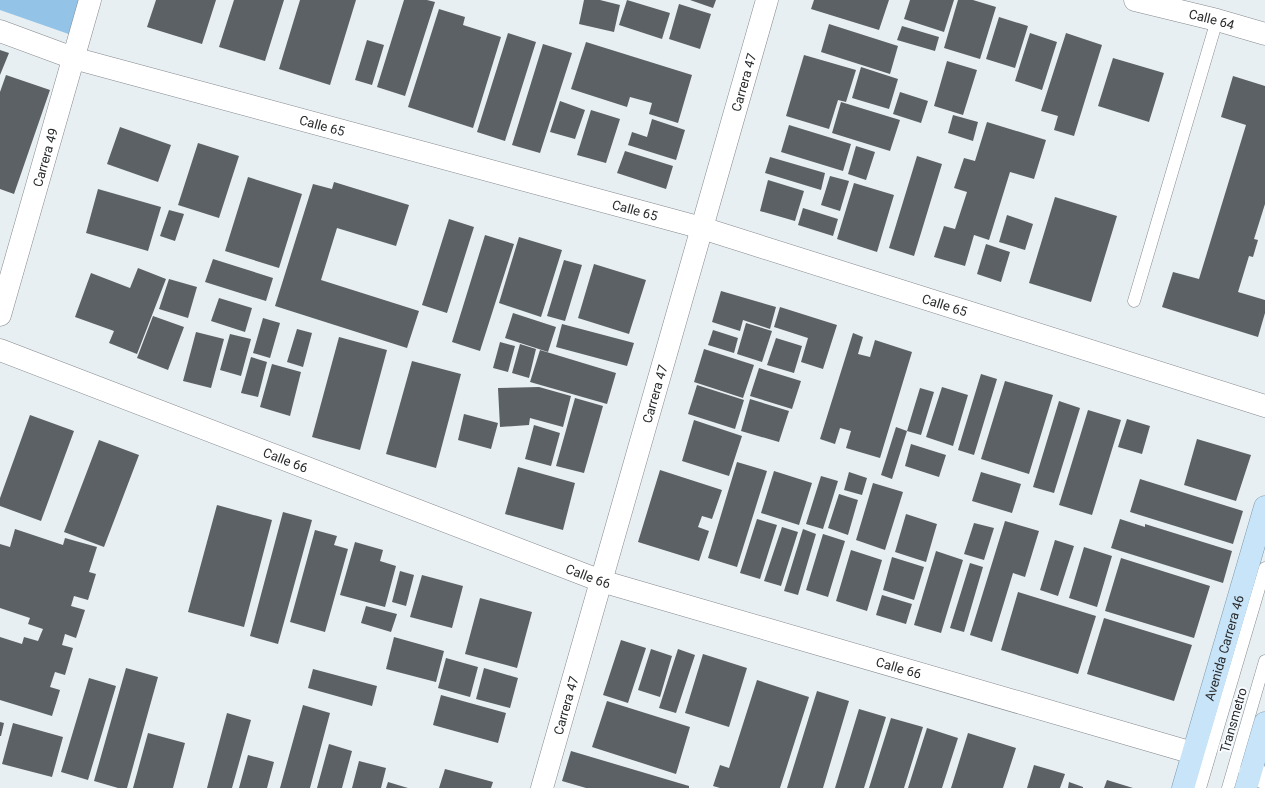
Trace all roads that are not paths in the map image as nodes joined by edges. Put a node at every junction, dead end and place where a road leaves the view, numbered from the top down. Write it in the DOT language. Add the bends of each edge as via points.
graph roads {
  1 [pos="90,0"];
  2 [pos="767,0"];
  3 [pos="1135,0"];
  4 [pos="1218,20"];
  5 [pos="0,31"];
  6 [pos="1265,34"];
  7 [pos="73,58"];
  8 [pos="702,228"];
  9 [pos="1134,301"];
  10 [pos="0,316"];
  11 [pos="0,350"];
  12 [pos="1265,406"];
  13 [pos="1265,507"];
  14 [pos="1265,568"];
  15 [pos="601,581"];
  16 [pos="1265,660"];
  17 [pos="1265,723"];
  18 [pos="1193,753"];
  19 [pos="1254,779"];
  20 [pos="542,788"];
  21 [pos="1183,788"];
  22 [pos="1200,788"];
  23 [pos="1228,788"];
  1 -- 7 [label="street, Carrera 49"];
  2 -- 8 [label="street, Carrera 47"];
  3 -- 4 [label="street, Calle 64"];
  4 -- 6 [label="street, Calle 64"];
  4 -- 9 [label="lane"];
  5 -- 7 [label="street, Calle 65"];
  7 -- 8 [label="street, Calle 65"];
  7 -- 10 [label="street, Carrera 49"];
  8 -- 12 [label="street, Calle 65"];
  8 -- 15 [label="street, Carrera 47"];
  11 -- 15 [label="street, Calle 66"];
  13 -- 18 [label="main road, Avenida Carrera 46"];
  14 -- 22 [label="lane, Transmetro"];
  15 -- 18 [label="street, Calle 66"];
  15 -- 20 [label="street, Carrera 47"];
  16 -- 23 [label="lane, Transmetro"];
  17 -- 19 [label="main road"];
  18 -- 21 [label="main road, Avenida Carrera 46"];
}
